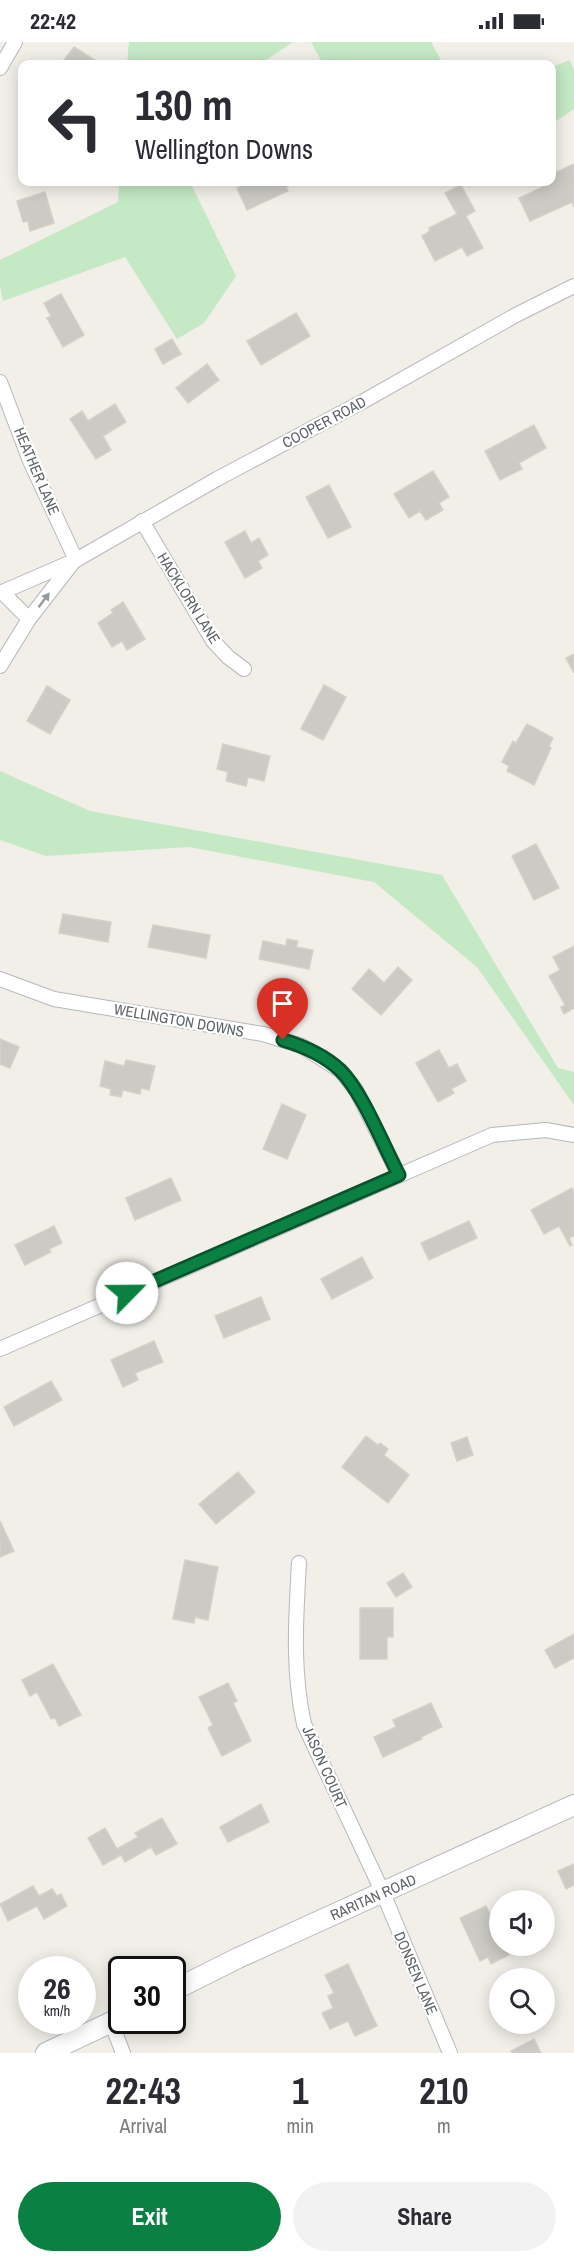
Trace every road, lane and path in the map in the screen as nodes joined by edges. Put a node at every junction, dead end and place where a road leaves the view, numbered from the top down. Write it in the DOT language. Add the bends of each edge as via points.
graph roads {
  1 [pos="15,42"];
  2 [pos="0,68"];
  3 [pos="574,286"];
  4 [pos="0,382"];
  5 [pos="142,521"];
  6 [pos="76,560"];
  7 [pos="1,593"];
  8 [pos="29,619"];
  9 [pos="0,666"];
  10 [pos="244,669"];
  11 [pos="0,979"];
  12 [pos="574,1135"];
  13 [pos="399,1175"];
  14 [pos="0,1347"];
  15 [pos="299,1563"];
  16 [pos="574,1805"];
  17 [pos="383,1893"];
  18 [pos="186,1984"];
  19 [pos="108,2024"];
  20 [pos="119,2034"];
  21 [pos="46,2053"];
  22 [pos="123,2053"];
  23 [pos="450,2053"];
  1 -- 2 [label="street"];
  3 -- 5 [label="street, COOPER ROAD"];
  4 -- 6 [label="street, HEATHER LANE" via="30,461"];
  5 -- 6 [label="street, COOPER ROAD"];
  5 -- 10 [label="street, HACKLORN LANE" via="213,641"];
  6 -- 7 [label="street, COOPER ROAD"];
  8 -- 6 [label="street, COOPER ROAD, one-way"];
  7 -- 8 [label="street, COOPER ROAD"];
  8 -- 9 [label="street, COOPER ROAD"];
  11 -- 13 [label="street, WELLINGTON DOWNS" via="54,999 263,1034 302,1046 341,1071 356,1090"];
  12 -- 13 [label="street" via="546,1130 492,1136"];
  13 -- 14 [label="street"];
  15 -- 17 [label="street, JASON COURT" via="295,1648 304,1724"];
  16 -- 17 [label="street, RARITAN ROAD"];
  17 -- 18 [label="street, RARITAN ROAD"];
  17 -- 23 [label="street, DONSEN LANE"];
  19 -- 21 [label="street"];
  20 -- 22 [label="street"];
}
